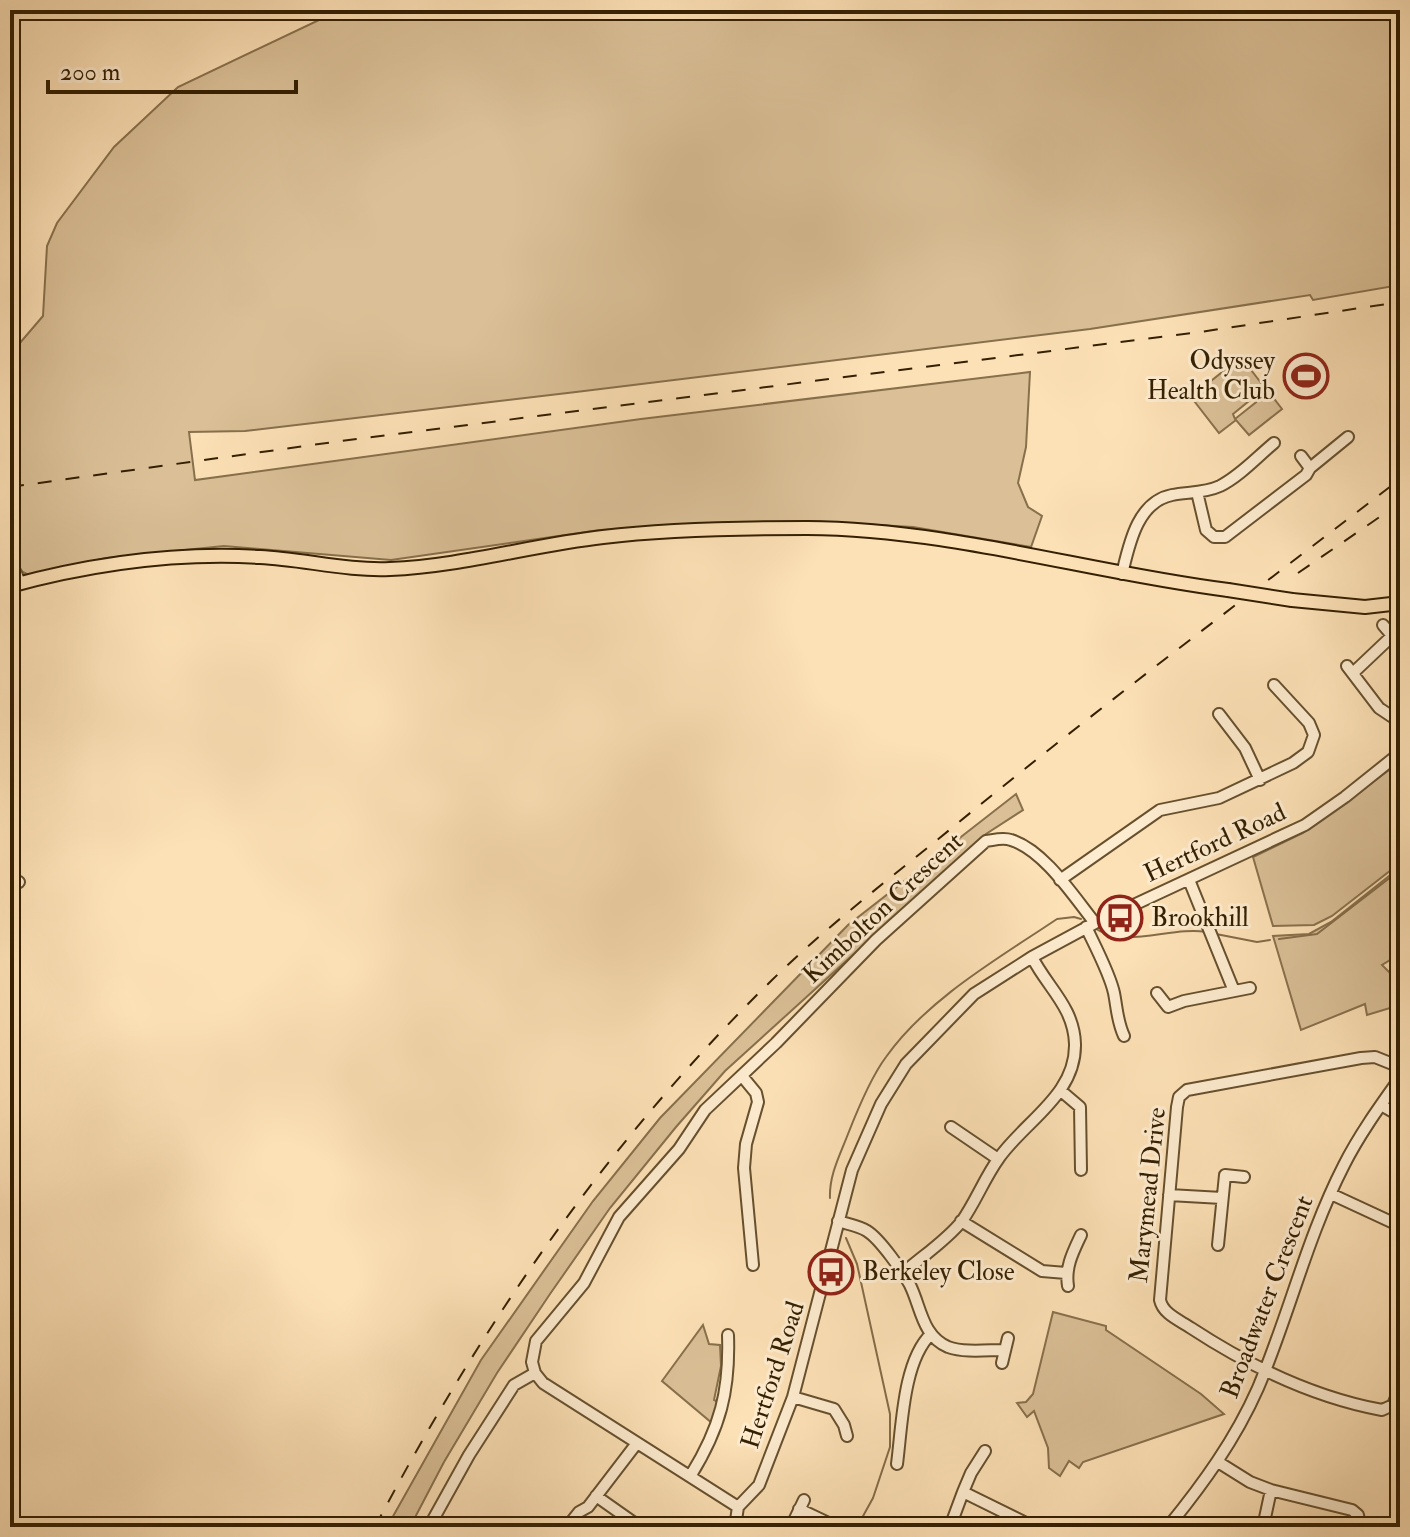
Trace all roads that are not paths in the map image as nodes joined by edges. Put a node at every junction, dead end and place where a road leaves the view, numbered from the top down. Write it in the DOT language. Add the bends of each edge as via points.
graph roads {
  1 [pos="1348,437"];
  2 [pos="1274,443"];
  3 [pos="1301,456"];
  4 [pos="1310,468"];
  5 [pos="1197,492"];
  6 [pos="10,568"];
  7 [pos="1122,574"];
  8 [pos="15,585"];
  9 [pos="1400,603"];
  10 [pos="1383,625"];
  11 [pos="1396,640"];
  12 [pos="1274,685"];
  13 [pos="1219,714"];
  14 [pos="1400,722"];
  15 [pos="1400,753"];
  16 [pos="1260,780"];
  17 [pos="1060,880"];
  18 [pos="1189,880"];
  19 [pos="1091,925"];
  20 [pos="1032,957"];
  21 [pos="1250,988"];
  22 [pos="1234,991"];
  23 [pos="1157,993"];
  24 [pos="1124,1036"];
  25 [pos="1400,1067"];
  26 [pos="742,1076"];
  27 [pos="1400,1078"];
  28 [pos="1060,1090"];
  29 [pos="1381,1105"];
  30 [pos="1400,1116"];
  31 [pos="955,1133"];
  32 [pos="998,1159"];
  33 [pos="1078,1162"];
  34 [pos="1244,1177"];
  35 [pos="1331,1194"];
  36 [pos="1169,1195"];
  37 [pos="1222,1198"];
  38 [pos="838,1221"];
  39 [pos="961,1221"];
  40 [pos="1400,1226"];
  41 [pos="1081,1235"];
  42 [pos="1218,1245"];
  43 [pos="753,1265"];
  44 [pos="1066,1273"];
  45 [pos="902,1274"];
  46 [pos="1068,1286"];
  47 [pos="931,1334"];
  48 [pos="728,1335"];
  49 [pos="1002,1363"];
  50 [pos="1264,1371"];
  51 [pos="535,1373"];
  52 [pos="1400,1387"];
  53 [pos="793,1397"];
  54 [pos="843,1430"];
  55 [pos="637,1443"];
  56 [pos="985,1451"];
  57 [pos="900,1459"];
  58 [pos="1218,1462"];
  59 [pos="691,1475"];
  60 [pos="1271,1490"];
  61 [pos="963,1492"];
  62 [pos="596,1496"];
  63 [pos="738,1507"];
  64 [pos="429,1527"];
  65 [pos="567,1527"];
  66 [pos="640,1527"];
  67 [pos="735,1527"];
  68 [pos="791,1527"];
  69 [pos="837,1527"];
  70 [pos="950,1527"];
  71 [pos="1034,1527"];
  72 [pos="1168,1527"];
  73 [pos="1263,1527"];
  74 [pos="1360,1527"];
  1 -- 4 [label="street"];
  2 -- 5 [label="street" via="1224,484"];
  3 -- 4 [label="street"];
  4 -- 5 [label="street" via="1220,538 1206,530"];
  5 -- 7 [label="street" via="1168,496 1143,514"];
  6 -- 8 [label="street" via="16,573"];
  7 -- 8 [label="main road" via="910,533 807,528 600,537 387,569 194,556 83,568"];
  7 -- 9 [label="main road, bridge" via="1292,600 1365,607"];
  10 -- 11 [label="street"];
  11 -- 14 [label="street" via="1351,669 1379,708"];
  12 -- 16 [label="street" via="1314,735 1308,752"];
  13 -- 16 [label="street" via="1245,748"];
  15 -- 18 [label="street, Hertford Road" via="1305,825"];
  16 -- 17 [label="street" via="1219,798 1160,810"];
  17 -- 19 [label="street, Kimbolton Crescent"];
  17 -- 26 [label="street, Kimbolton Crescent" via="1021,845 1009,839 986,841 876,940"];
  18 -- 19 [label="street, Hertford Road"];
  18 -- 22 [label="street"];
  19 -- 20 [label="street, Hertford Road"];
  19 -- 24 [label="street, Kimbolton Crescent"];
  20 -- 28 [label="street" via="1060,996 1073,1030 1074,1058"];
  20 -- 38 [label="street, Hertford Road" via="974,994 906,1064 865,1137"];
  21 -- 22 [label="street"];
  22 -- 23 [label="street" via="1168,1007"];
  25 -- 36 [label="street, Marymead Drive" via="1375,1057 1361,1058 1187,1090 1178,1101"];
  26 -- 43 [label="street" via="758,1102 744,1168"];
  26 -- 51 [label="street, Kimbolton Crescent" via="705,1110 679,1149 619,1217 584,1283 536,1341"];
  27 -- 29 [label="street, Broadwater Crescent"];
  28 -- 32 [label="street"];
  28 -- 33 [label="street" via="1080,1107"];
  29 -- 30 [label="street"];
  29 -- 35 [label="street, Broadwater Crescent"];
  31 -- 32 [label="street"];
  32 -- 39 [label="street"];
  34 -- 37 [label="street" via="1225,1175"];
  35 -- 40 [label="street"];
  35 -- 50 [label="street, Broadwater Crescent"];
  36 -- 37 [label="street"];
  36 -- 50 [label="street, Marymead Drive" via="1160,1300 1164,1310"];
  37 -- 42 [label="street"];
  38 -- 45 [label="street" via="869,1232"];
  38 -- 53 [label="street, Hertford Road"];
  39 -- 44 [label="street" via="1042,1271"];
  39 -- 45 [label="street"];
  41 -- 44 [label="street"];
  44 -- 46 [label="street"];
  45 -- 47 [label="street"];
  47 -- 49 [label="street" via="951,1348 1006,1344"];
  47 -- 57 [label="street" via="916,1355 906,1395"];
  48 -- 59 [label="street" via="724,1404"];
  50 -- 52 [label="street" via="1382,1410 1393,1405"];
  50 -- 58 [label="street, Broadwater Crescent"];
  51 -- 55 [label="street" via="554,1391"];
  51 -- 64 [label="street" via="514,1385"];
  53 -- 54 [label="street" via="831,1407"];
  53 -- 63 [label="street, Hertford Road" via="759,1485"];
  55 -- 59 [label="street"];
  55 -- 62 [label="street"];
  56 -- 61 [label="street"];
  58 -- 60 [label="street"];
  58 -- 72 [label="street, Broadwater Crescent"];
  59 -- 63 [label="street"];
  60 -- 73 [label="street"];
  60 -- 74 [label="street" via="1348,1508 1358,1515"];
  61 -- 70 [label="street"];
  61 -- 71 [label="street"];
  62 -- 65 [label="street"];
  62 -- 66 [label="street"];
  63 -- 67 [label="street, Hertford Road"];
  68 -- 69 [label="street" via="802,1505"];
}
